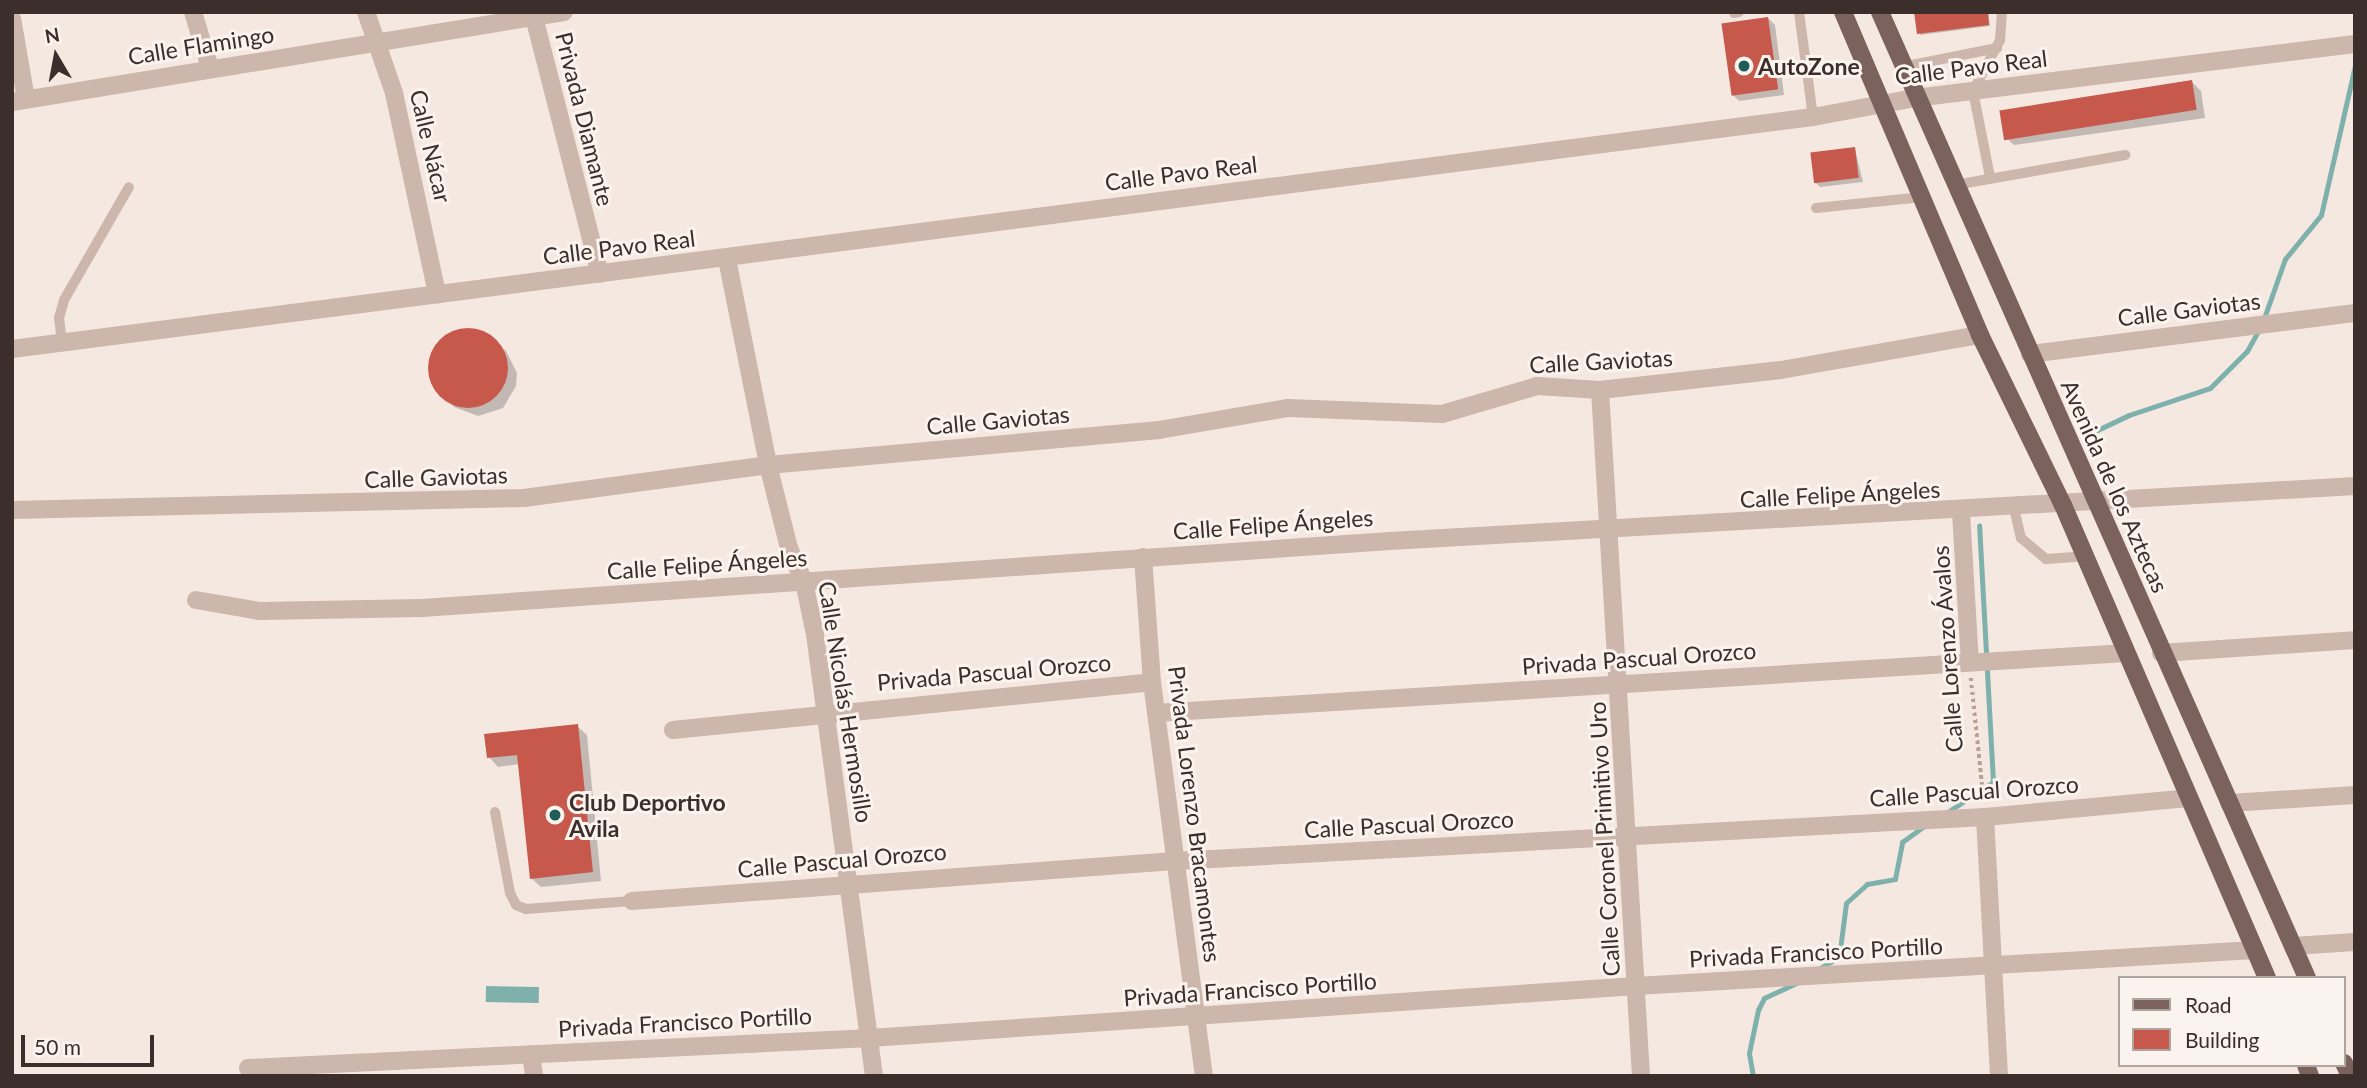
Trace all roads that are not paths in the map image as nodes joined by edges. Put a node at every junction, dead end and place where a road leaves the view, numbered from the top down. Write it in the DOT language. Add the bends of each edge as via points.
graph roads {
  1 [pos="193,12"];
  2 [pos="366,12"];
  3 [pos="564,12"];
  4 [pos="1799,12"];
  5 [pos="1843,12"];
  6 [pos="1880,12"];
  7 [pos="2002,12"];
  8 [pos="534,17"];
  9 [pos="12,18"];
  10 [pos="380,43"];
  11 [pos="2355,44"];
  12 [pos="1997,48"];
  13 [pos="1902,67"];
  14 [pos="210,68"];
  15 [pos="1973,91"];
  16 [pos="1915,98"];
  17 [pos="19,101"];
  18 [pos="1884,103"];
  19 [pos="1813,117"];
  20 [pos="2125,155"];
  21 [pos="1990,177"];
  22 [pos="1954,186"];
  23 [pos="129,187"];
  24 [pos="1923,197"];
  25 [pos="1816,208"];
  26 [pos="727,259"];
  27 [pos="600,274"];
  28 [pos="437,294"];
  29 [pos="2355,313"];
  30 [pos="1980,335"];
  31 [pos="62,342"];
  32 [pos="12,349"];
  33 [pos="2029,354"];
  34 [pos="1601,390"];
  35 [pos="768,465"];
  36 [pos="2355,486"];
  37 [pos="2096,503"];
  38 [pos="2063,505"];
  39 [pos="2014,508"];
  40 [pos="12,510"];
  41 [pos="1961,512"];
  42 [pos="1611,530"];
  43 [pos="2085,556"];
  44 [pos="1143,557"];
  45 [pos="804,582"];
  46 [pos="196,600"];
  47 [pos="2355,640"];
  48 [pos="2126,653"];
  49 [pos="2161,653"];
  50 [pos="1970,662"];
  51 [pos="1152,682"];
  52 [pos="1620,684"];
  53 [pos="826,713"];
  54 [pos="1156,713"];
  55 [pos="673,730"];
  56 [pos="2355,795"];
  57 [pos="2188,798"];
  58 [pos="2228,803"];
  59 [pos="495,812"];
  60 [pos="1985,817"];
  61 [pos="1629,836"];
  62 [pos="1175,861"];
  63 [pos="850,883"];
  64 [pos="632,901"];
  65 [pos="2355,942"];
  66 [pos="2293,946"];
  67 [pos="2255,950"];
  68 [pos="1992,967"];
  69 [pos="2266,976"];
  70 [pos="2306,976"];
  71 [pos="1636,986"];
  72 [pos="1197,1017"];
  73 [pos="870,1038"];
  74 [pos="531,1054"];
  75 [pos="248,1068"];
  76 [pos="534,1076"];
  77 [pos="874,1076"];
  78 [pos="1204,1076"];
  79 [pos="1640,1076"];
  80 [pos="1999,1076"];
  1 -- 14 [label="street"];
  2 -- 10 [label="street, Calle Nácar"];
  3 -- 8 [label="street, Calle Flamingo"];
  4 -- 19 [label="lane"];
  5 -- 18 [label="main road"];
  6 -- 13 [label="main road, Avenida de los Aztecas"];
  7 -- 12 [label="lane" via="2003,32"];
  8 -- 10 [label="street, Calle Flamingo"];
  8 -- 27 [label="street, Privada Diamante"];
  9 -- 17 [label="street"];
  10 -- 14 [label="street, Calle Flamingo"];
  10 -- 28 [label="street, Calle Nácar" via="412,167"];
  11 -- 15 [label="street, Calle Pavo Real"];
  12 -- 13 [label="lane"];
  12 -- 15 [label="lane"];
  13 -- 16 [label="main road, Avenida de los Aztecas"];
  14 -- 17 [label="street, Calle Flamingo"];
  15 -- 16 [label="street, Calle Pavo Real"];
  15 -- 21 [label="lane"];
  16 -- 18 [label="street, Calle Pavo Real"];
  16 -- 22 [label="main road, Avenida de los Aztecas"];
  18 -- 19 [label="street, Calle Pavo Real"];
  18 -- 24 [label="main road"];
  19 -- 26 [label="street, Calle Pavo Real"];
  20 -- 21 [label="lane"];
  21 -- 22 [label="lane"];
  22 -- 33 [label="main road, Avenida de los Aztecas"];
  23 -- 31 [label="lane" via="64,299"];
  24 -- 25 [label="lane"];
  24 -- 30 [label="main road"];
  26 -- 27 [label="street, Calle Pavo Real"];
  26 -- 35 [label="street, Calle Nicolás Hermosillo"];
  27 -- 28 [label="street, Calle Pavo Real"];
  28 -- 31 [label="street, Calle Pavo Real"];
  29 -- 33 [label="street, Calle Gaviotas"];
  30 -- 34 [label="street, Calle Gaviotas" via="1781,370"];
  30 -- 38 [label="main road"];
  31 -- 32 [label="street, Calle Pavo Real"];
  33 -- 37 [label="main road, Avenida de los Aztecas"];
  34 -- 35 [label="street, Calle Gaviotas" via="1537,386 1442,414 1288,408 1158,430"];
  34 -- 42 [label="street, Calle Coronel Primitivo Uro"];
  35 -- 40 [label="street, Calle Gaviotas" via="590,491 471,502"];
  35 -- 45 [label="street, Calle Nicolás Hermosillo" via="789,548"];
  36 -- 37 [label="street, Calle Felipe Ángeles"];
  37 -- 38 [label="street, Calle Felipe Ángeles"];
  37 -- 49 [label="main road, Avenida de los Aztecas"];
  38 -- 39 [label="street, Calle Felipe Ángeles"];
  38 -- 43 [label="main road"];
  39 -- 41 [label="street, Calle Felipe Ángeles"];
  39 -- 43 [label="lane" via="2021,538 2046,559"];
  41 -- 42 [label="street, Calle Felipe Ángeles"];
  41 -- 50 [label="street, Calle Lorenzo Ávalos"];
  42 -- 44 [label="street, Calle Felipe Ángeles"];
  42 -- 52 [label="street, Calle Coronel Primitivo Uro"];
  43 -- 48 [label="main road"];
  44 -- 45 [label="street, Calle Felipe Ángeles"];
  44 -- 51 [label="street, Privada Lorenzo Bracamontes"];
  45 -- 46 [label="street, Calle Felipe Ángeles" via="537,602 311,612 260,611"];
  45 -- 53 [label="street, Calle Nicolás Hermosillo"];
  47 -- 49 [label="street"];
  48 -- 50 [label="street, Privada Pascual Orozco"];
  48 -- 57 [label="main road"];
  49 -- 58 [label="main road, Avenida de los Aztecas"];
  50 -- 52 [label="street, Privada Pascual Orozco"];
  51 -- 53 [label="street, Privada Pascual Orozco"];
  51 -- 54 [label="street, Privada Lorenzo Bracamontes"];
  52 -- 54 [label="street, Privada Pascual Orozco"];
  52 -- 61 [label="street, Calle Coronel Primitivo Uro"];
  53 -- 55 [label="street, Privada Pascual Orozco"];
  53 -- 63 [label="street, Calle Nicolás Hermosillo"];
  54 -- 62 [label="street, Privada Lorenzo Bracamontes"];
  56 -- 58 [label="street"];
  57 -- 60 [label="street, Calle Pascual Orozco"];
  57 -- 67 [label="main road"];
  58 -- 66 [label="main road, Avenida de los Aztecas"];
  59 -- 64 [label="lane" via="516,905 526,909"];
  60 -- 61 [label="street, Calle Pascual Orozco"];
  60 -- 68 [label="street"];
  61 -- 62 [label="street, Calle Pascual Orozco"];
  61 -- 71 [label="street, Calle Coronel Primitivo Uro"];
  62 -- 63 [label="street, Calle Pascual Orozco"];
  62 -- 72 [label="street, Privada Lorenzo Bracamontes"];
  63 -- 64 [label="street, Calle Pascual Orozco"];
  63 -- 73 [label="street, Calle Nicolás Hermosillo"];
  65 -- 66 [label="street"];
  66 -- 70 [label="main road, Avenida de los Aztecas"];
  67 -- 68 [label="street, Privada Francisco Portillo"];
  67 -- 69 [label="main road"];
  68 -- 71 [label="street, Privada Francisco Portillo"];
  68 -- 80 [label="street"];
  71 -- 72 [label="street, Privada Francisco Portillo"];
  71 -- 79 [label="street, Calle Coronel Primitivo Uro"];
  72 -- 73 [label="street, Privada Francisco Portillo"];
  72 -- 78 [label="street, Privada Lorenzo Bracamontes"];
  73 -- 74 [label="street, Privada Francisco Portillo"];
  73 -- 77 [label="street, Calle Nicolás Hermosillo"];
  74 -- 75 [label="street, Privada Francisco Portillo"];
  74 -- 76 [label="street"];
}
